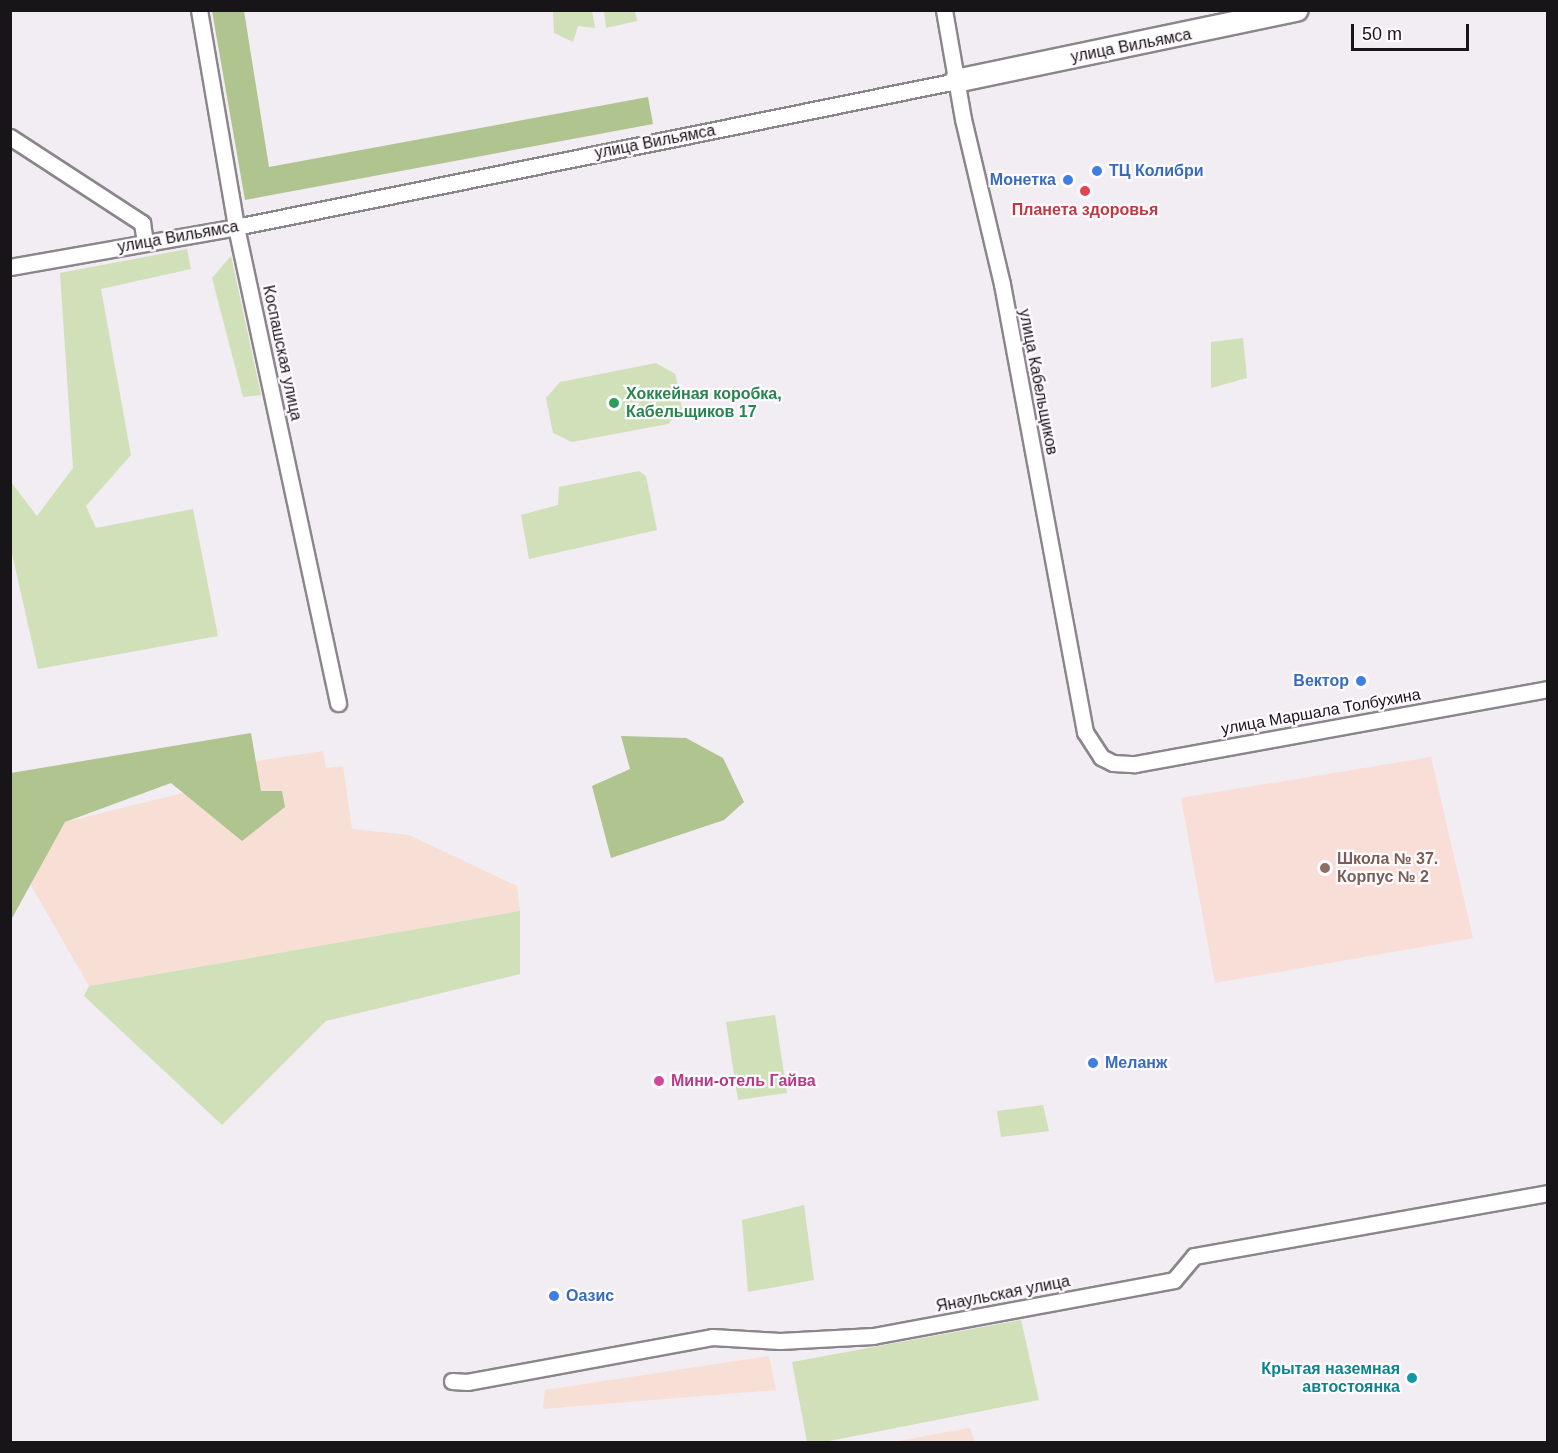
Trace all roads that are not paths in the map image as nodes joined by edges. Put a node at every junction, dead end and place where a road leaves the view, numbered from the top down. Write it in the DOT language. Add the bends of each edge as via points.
graph roads {
  1 [pos="199,10"];
  2 [pos="944,10"];
  3 [pos="1298,10"];
  4 [pos="956,81"];
  5 [pos="10,137"];
  6 [pos="236,227"];
  7 [pos="145,243"];
  8 [pos="10,267"];
  9 [pos="1548,689"];
  10 [pos="338,703"];
  11 [pos="1101,757"];
  12 [pos="1548,1193"];
  13 [pos="452,1381"];
  1 -- 6 [label="street, Коспашская улица"];
  2 -- 4 [label="street, улица Кабельщиков"];
  3 -- 4 [label="street, улица Вильямса"];
  4 -- 6 [label="street, улица Вильямса"];
  4 -- 11 [label="street, улица Кабельщиков" via="1002,284 1085,732"];
  5 -- 7 [label="street" via="142,223"];
  6 -- 7 [label="street, улица Вильямса"];
  6 -- 10 [label="street, Коспашская улица"];
  7 -- 8 [label="street, улица Вильямса"];
  9 -- 11 [label="street, улица Маршала Толбухина" via="1135,764 1113,763"];
  12 -- 13 [label="street, Янаульская улица" via="1194,1256 1174,1280 873,1336 780,1341 712,1337 467,1382"];
}
